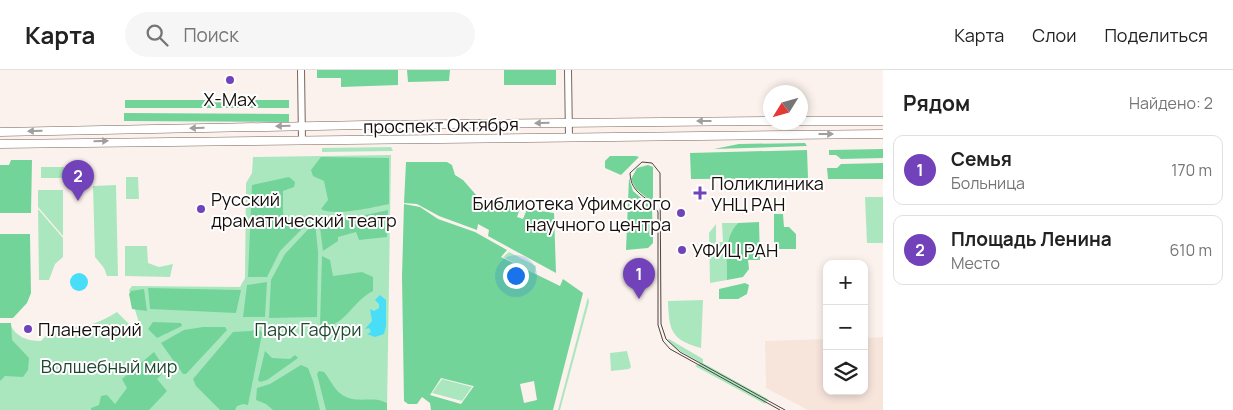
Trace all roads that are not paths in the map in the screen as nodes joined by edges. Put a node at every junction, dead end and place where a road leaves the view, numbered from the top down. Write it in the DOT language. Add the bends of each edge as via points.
graph roads {
  1 [pos="301,70"];
  2 [pos="568,70"];
  3 [pos="722,121"];
  4 [pos="763,121"];
  5 [pos="808,121"];
  6 [pos="883,121"];
  7 [pos="568,122"];
  8 [pos="613,122"];
  9 [pos="366,125"];
  10 [pos="246,126"];
  11 [pos="302,126"];
  12 [pos="0,132"];
  13 [pos="883,134"];
  14 [pos="722,135"];
  15 [pos="613,137"];
  16 [pos="569,138"];
  17 [pos="366,140"];
  18 [pos="246,141"];
  19 [pos="302,141"];
  20 [pos="0,144"];
  1 -- 11 [label="street"];
  2 -- 7 [label="street"];
  3 -- 4 [label="main road, проспект Октября"];
  3 -- 8 [label="main road, проспект Октября, one-way"];
  3 -- 14 [label="main road"];
  5 -- 6 [label="main road"];
  7 -- 8 [label="main road, проспект Октября"];
  7 -- 9 [label="main road, проспект Октября, one-way"];
  7 -- 16 [label="street"];
  8 -- 15 [label="main road"];
  9 -- 11 [label="main road, проспект Октября"];
  9 -- 17 [label="main road"];
  11 -- 10 [label="main road, проспект Октября, one-way"];
  10 -- 12 [label="main road, проспект Октября, one-way"];
  10 -- 18 [label="main road"];
  11 -- 19 [label="street"];
  14 -- 13 [label="main road, проспект Октября, one-way"];
  14 -- 15 [label="main road, проспект Октября"];
  15 -- 16 [label="main road, проспект Октября"];
  16 -- 17 [label="main road, проспект Октября"];
  17 -- 19 [label="main road, проспект Октября"];
  18 -- 19 [label="main road, проспект Октября"];
  20 -- 18 [label="main road, проспект Октября, one-way"];
}
